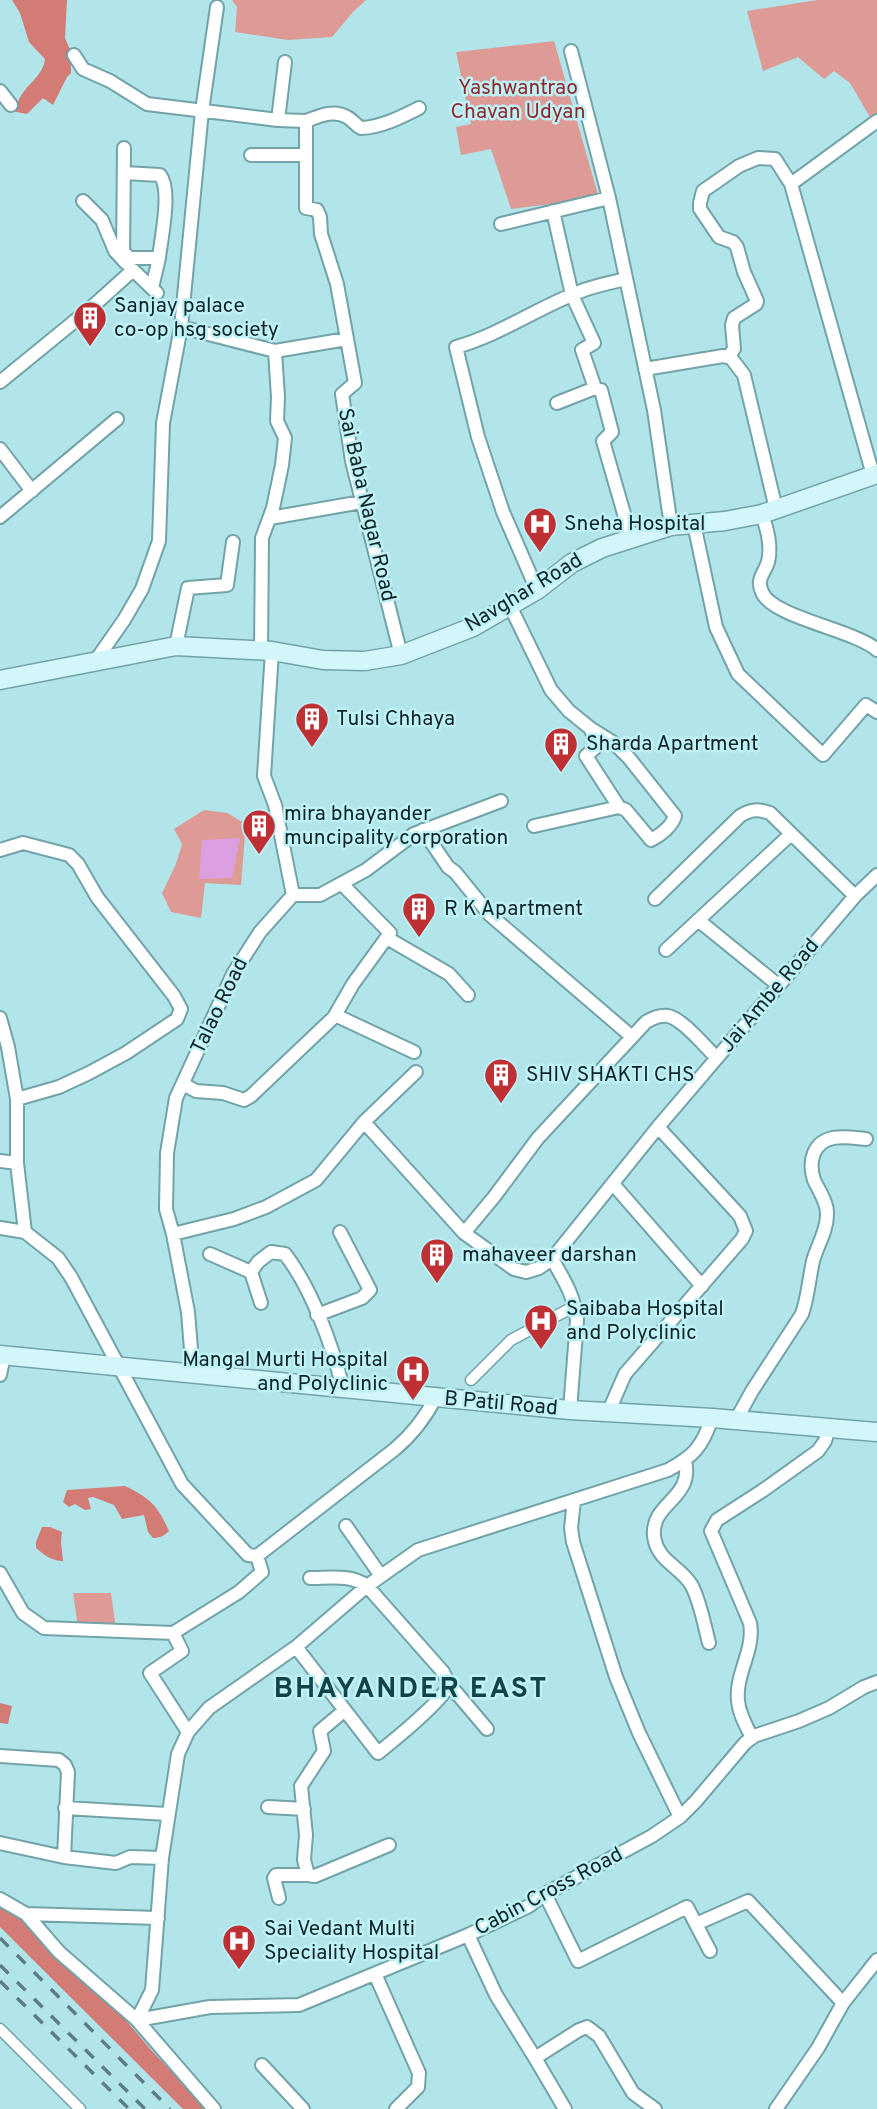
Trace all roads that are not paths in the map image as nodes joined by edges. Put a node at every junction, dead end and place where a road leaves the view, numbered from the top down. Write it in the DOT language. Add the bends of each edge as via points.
graph roads {
  1 [pos="217,7"];
  2 [pos="570,51"];
  3 [pos="74,55"];
  4 [pos="285,62"];
  5 [pos="0,91"];
  6 [pos="11,105"];
  7 [pos="419,108"];
  8 [pos="202,111"];
  9 [pos="278,120"];
  10 [pos="306,121"];
  11 [pos="877,121"];
  12 [pos="124,148"];
  13 [pos="251,155"];
  14 [pos="306,155"];
  15 [pos="124,173"];
  16 [pos="791,184"];
  17 [pos="608,198"];
  18 [pos="83,201"];
  19 [pos="553,211"];
  20 [pos="501,224"];
  21 [pos="124,256"];
  22 [pos="159,258"];
  23 [pos="133,271"];
  24 [pos="626,279"];
  25 [pos="572,295"];
  26 [pos="181,327"];
  27 [pos="347,339"];
  28 [pos="275,351"];
  29 [pos="728,357"];
  30 [pos="645,369"];
  31 [pos="0,382"];
  32 [pos="595,388"];
  33 [pos="557,403"];
  34 [pos="117,419"];
  35 [pos="0,449"];
  36 [pos="875,475"];
  37 [pos="32,491"];
  38 [pos="362,502"];
  39 [pos="769,511"];
  40 [pos="0,517"];
  41 [pos="270,518"];
  42 [pos="694,524"];
  43 [pos="671,526"];
  44 [pos="631,538"];
  45 [pos="233,542"];
  46 [pos="537,590"];
  47 [pos="510,606"];
  48 [pos="176,646"];
  49 [pos="877,650"];
  50 [pos="266,651"];
  51 [pos="401,655"];
  52 [pos="94,663"];
  53 [pos="0,680"];
  54 [pos="877,712"];
  55 [pos="590,728"];
  56 [pos="500,801"];
  57 [pos="619,807"];
  58 [pos="534,826"];
  59 [pos="423,830"];
  60 [pos="791,834"];
  61 [pos="0,850"];
  62 [pos="877,875"];
  63 [pos="342,884"];
  64 [pos="293,895"];
  65 [pos="855,896"];
  66 [pos="655,899"];
  67 [pos="698,920"];
  68 [pos="387,938"];
  69 [pos="666,950"];
  70 [pos="778,985"];
  71 [pos="468,995"];
  72 [pos="335,1015"];
  73 [pos="0,1018"];
  74 [pos="631,1036"];
  75 [pos="414,1052"];
  76 [pos="717,1058"];
  77 [pos="416,1072"];
  78 [pos="183,1084"];
  79 [pos="17,1099"];
  80 [pos="364,1122"];
  81 [pos="658,1128"];
  82 [pos="866,1139"];
  83 [pos="0,1161"];
  84 [pos="17,1163"];
  85 [pos="613,1184"];
  86 [pos="0,1228"];
  87 [pos="25,1232"];
  88 [pos="340,1232"];
  89 [pos="464,1233"];
  90 [pos="173,1234"];
  91 [pos="210,1254"];
  92 [pos="552,1259"];
  93 [pos="251,1272"];
  94 [pos="702,1286"];
  95 [pos="261,1303"];
  96 [pos="575,1306"];
  97 [pos="317,1315"];
  98 [pos="2,1355"];
  99 [pos="120,1368"];
  100 [pos="193,1374"];
  101 [pos="0,1375"];
  102 [pos="471,1380"];
  103 [pos="343,1388"];
  104 [pos="436,1398"];
  105 [pos="570,1410"];
  106 [pos="608,1413"];
  107 [pos="712,1418"];
  108 [pos="736,1420"];
  109 [pos="829,1428"];
  110 [pos="877,1432"];
  111 [pos="685,1461"];
  112 [pos="574,1500"];
  113 [pos="346,1526"];
  114 [pos="257,1556"];
  115 [pos="0,1573"];
  116 [pos="381,1576"];
  117 [pos="310,1578"];
  118 [pos="367,1586"];
  119 [pos="173,1633"];
  120 [pos="709,1643"];
  121 [pos="296,1647"];
  122 [pos="877,1682"];
  123 [pos="449,1684"];
  124 [pos="345,1710"];
  125 [pos="487,1729"];
  126 [pos="188,1732"];
  127 [pos="752,1738"];
  128 [pos="0,1756"];
  129 [pos="268,1807"];
  130 [pos="65,1808"];
  131 [pos="304,1809"];
  132 [pos="167,1814"];
  133 [pos="680,1817"];
  134 [pos="0,1843"];
  135 [pos="389,1845"];
  136 [pos="64,1857"];
  137 [pos="162,1858"];
  138 [pos="308,1875"];
  139 [pos="545,1894"];
  140 [pos="279,1898"];
  141 [pos="0,1899"];
  142 [pos="26,1914"];
  143 [pos="158,1918"];
  144 [pos="696,1924"];
  145 [pos="468,1935"];
  146 [pos="710,1951"];
  147 [pos="877,1960"];
  148 [pos="375,1974"];
  149 [pos="843,2003"];
  150 [pos="136,2020"];
  151 [pos="0,2029"];
  152 [pos="535,2058"];
  153 [pos="262,2065"];
  154 [pos="80,2109"];
  155 [pos="214,2109"];
  156 [pos="303,2109"];
  157 [pos="396,2109"];
  158 [pos="565,2109"];
  159 [pos="655,2109"];
  160 [pos="776,2109"];
  1 -- 8 [label="street"];
  2 -- 17 [label="street"];
  3 -- 8 [label="street" via="83,69 147,104"];
  4 -- 9 [label="street"];
  5 -- 6 [label="street"];
  7 -- 10 [label="street" via="369,128 336,114"];
  8 -- 9 [label="street"];
  8 -- 26 [label="street"];
  9 -- 10 [label="street"];
  10 -- 14 [label="street, Sai Baba Nagar Road"];
  11 -- 16 [label="street"];
  12 -- 15 [label="street"];
  13 -- 14 [label="street"];
  14 -- 27 [label="street, Sai Baba Nagar Road" via="306,208 317,210 320,217"];
  15 -- 21 [label="street"];
  15 -- 22 [label="street" via="164,179"];
  16 -- 29 [label="street" via="775,159 758,158 739,166 701,196 700,209 719,237 737,247 757,301 734,318 734,349"];
  16 -- 36 [label="street"];
  17 -- 19 [label="street"];
  17 -- 24 [label="street"];
  18 -- 21 [label="street" via="102,220 115,251"];
  19 -- 20 [label="street"];
  19 -- 25 [label="street"];
  21 -- 22 [label="street"];
  21 -- 23 [label="street"];
  22 -- 23 [label="street" via="154,290"];
  23 -- 31 [label="street"];
  24 -- 25 [label="street"];
  24 -- 30 [label="street"];
  25 -- 32 [label="street" via="594,343 582,350"];
  25 -- 46 [label="street" via="508,328 456,347 499,500"];
  26 -- 28 [label="street"];
  26 -- 52 [label="street" via="163,423 159,541 142,589"];
  27 -- 28 [label="street"];
  27 -- 38 [label="street, Sai Baba Nagar Road" via="355,383 342,394"];
  28 -- 41 [label="street" via="277,421 285,438"];
  29 -- 30 [label="street"];
  29 -- 39 [label="street" via="744,375"];
  30 -- 43 [label="street"];
  32 -- 33 [label="street"];
  32 -- 44 [label="street" via="601,390 612,432 603,441"];
  34 -- 37 [label="street"];
  35 -- 37 [label="street"];
  36 -- 39 [label="main road, Navghar Road"];
  37 -- 40 [label="street"];
  38 -- 41 [label="street"];
  38 -- 51 [label="street, Sai Baba Nagar Road"];
  39 -- 42 [label="main road, Navghar Road"];
  39 -- 49 [label="street" via="768,562 759,582 762,595 774,605"];
  41 -- 50 [label="street" via="262,538"];
  42 -- 43 [label="main road, Navghar Road"];
  42 -- 54 [label="street" via="716,627 738,674 823,755 866,705"];
  43 -- 44 [label="main road, Navghar Road"];
  44 -- 46 [label="main road, Navghar Road" via="572,563"];
  45 -- 48 [label="street" via="227,585 188,588"];
  46 -- 47 [label="main road, Navghar Road"];
  47 -- 51 [label="main road, Navghar Road" via="473,627"];
  47 -- 55 [label="street" via="551,690"];
  48 -- 50 [label="main road, Navghar Road"];
  48 -- 52 [label="main road, Navghar Road"];
  50 -- 51 [label="main road, Navghar Road" via="323,660 365,661"];
  50 -- 64 [label="street" via="264,776 275,804"];
  52 -- 53 [label="main road, Navghar Road"];
  55 -- 57 [label="street" via="598,745 586,756"];
  55 -- 57 [label="street" via="629,758 675,816 651,840"];
  56 -- 59 [label="street"];
  57 -- 58 [label="street"];
  59 -- 63 [label="street"];
  59 -- 74 [label="street" via="447,867 490,915"];
  60 -- 65 [label="street"];
  60 -- 66 [label="street" via="770,813 749,811"];
  60 -- 67 [label="street"];
  61 -- 79 [label="street" via="23,843 69,855 181,1009 177,1019 126,1053 59,1087"];
  62 -- 65 [label="street, Jai Ambe Road"];
  63 -- 64 [label="street" via="320,895"];
  63 -- 68 [label="street" via="390,933"];
  64 -- 78 [label="street, Talao Road" via="260,932 233,974"];
  65 -- 70 [label="street, Jai Ambe Road"];
  67 -- 69 [label="street"];
  67 -- 70 [label="street"];
  68 -- 71 [label="street" via="449,974"];
  68 -- 72 [label="street"];
  70 -- 76 [label="street, Jai Ambe Road"];
  72 -- 75 [label="street"];
  72 -- 78 [label="street" via="244,1100"];
  73 -- 79 [label="street"];
  74 -- 76 [label="street" via="646,1022 668,1016"];
  74 -- 89 [label="street" via="538,1138"];
  76 -- 81 [label="street, Jai Ambe Road"];
  77 -- 80 [label="street"];
  78 -- 90 [label="street, Talao Road" via="176,1098 167,1153 166,1209"];
  79 -- 84 [label="street"];
  80 -- 89 [label="street"];
  80 -- 90 [label="street" via="316,1180 266,1207"];
  81 -- 85 [label="street, Jai Ambe Road"];
  81 -- 94 [label="street" via="745,1226 742,1239"];
  82 -- 108 [label="street" via="826,1140 812,1156 811,1168 828,1211 807,1300"];
  83 -- 84 [label="street"];
  84 -- 87 [label="street"];
  85 -- 92 [label="street, Jai Ambe Road"];
  85 -- 94 [label="street"];
  86 -- 87 [label="street"];
  87 -- 99 [label="street" via="58,1258"];
  88 -- 97 [label="street" via="370,1290 362,1298"];
  89 -- 92 [label="street" via="514,1269 526,1272"];
  90 -- 100 [label="street, Talao Road" via="188,1312"];
  91 -- 93 [label="street"];
  92 -- 96 [label="street"];
  93 -- 95 [label="street"];
  93 -- 97 [label="street" via="271,1252 285,1254 299,1272"];
  94 -- 106 [label="street" via="625,1374"];
  96 -- 102 [label="street" via="511,1340"];
  96 -- 105 [label="street"];
  97 -- 103 [label="street"];
  98 -- 99 [label="main road, B Patil Road"];
  98 -- 101 [label="street"];
  99 -- 100 [label="main road, B Patil Road"];
  99 -- 114 [label="street" via="182,1484 248,1555"];
  100 -- 103 [label="main road, B Patil Road"];
  103 -- 104 [label="main road, B Patil Road"];
  104 -- 105 [label="main road, B Patil Road"];
  104 -- 114 [label="street" via="424,1419 395,1450"];
  105 -- 106 [label="main road, B Patil Road"];
  106 -- 107 [label="main road, B Patil Road"];
  107 -- 108 [label="main road, B Patil Road"];
  107 -- 111 [label="street" via="705,1439"];
  108 -- 109 [label="main road, B Patil Road"];
  109 -- 110 [label="main road, B Patil Road"];
  109 -- 127 [label="street" via="818,1451 717,1520 712,1531 750,1623 752,1634 737,1698"];
  111 -- 112 [label="street"];
  111 -- 120 [label="street" via="686,1482 657,1517 654,1533 656,1548 691,1583"];
  112 -- 116 [label="street" via="418,1550"];
  112 -- 133 [label="street" via="573,1542 603,1641 639,1733"];
  113 -- 116 [label="street"];
  114 -- 119 [label="street" via="262,1572"];
  115 -- 119 [label="street" via="23,1613 44,1628"];
  116 -- 118 [label="street"];
  117 -- 118 [label="street" via="350,1578"];
  118 -- 121 [label="street"];
  118 -- 123 [label="street"];
  119 -- 126 [label="street" via="182,1651 150,1673"];
  121 -- 124 [label="street"];
  121 -- 126 [label="street" via="209,1708"];
  122 -- 127 [label="street, Cabin Cross Road" via="809,1717"];
  123 -- 124 [label="street" via="444,1694 378,1753"];
  123 -- 125 [label="street"];
  124 -- 131 [label="street" via="320,1731 324,1751 302,1786"];
  126 -- 132 [label="street" via="178,1754"];
  127 -- 133 [label="street, Cabin Cross Road"];
  128 -- 130 [label="street" via="59,1760 68,1772"];
  129 -- 131 [label="street"];
  130 -- 132 [label="street"];
  130 -- 136 [label="street"];
  131 -- 138 [label="street" via="303,1860"];
  132 -- 137 [label="street"];
  133 -- 139 [label="street, Cabin Cross Road"];
  134 -- 136 [label="street"];
  135 -- 138 [label="street"];
  136 -- 137 [label="street" via="116,1863 130,1857"];
  137 -- 143 [label="street"];
  138 -- 140 [label="street" via="276,1875"];
  139 -- 144 [label="street" via="578,1961 687,1907"];
  139 -- 145 [label="street, Cabin Cross Road"];
  141 -- 142 [label="street"];
  142 -- 143 [label="street"];
  142 -- 150 [label="street" via="59,1952"];
  143 -- 150 [label="street" via="152,1990"];
  144 -- 146 [label="street"];
  144 -- 149 [label="street" via="748,1901"];
  145 -- 148 [label="street, Cabin Cross Road"];
  145 -- 152 [label="street" via="496,1994"];
  147 -- 149 [label="street"];
  148 -- 150 [label="street, Cabin Cross Road" via="299,2005 210,2007"];
  148 -- 157 [label="street" via="418,2074 418,2087"];
  149 -- 160 [label="street"];
  150 -- 155 [label="street"];
  151 -- 154 [label="street"];
  152 -- 158 [label="street"];
  152 -- 159 [label="street" via="587,2027 599,2036 633,2093"];
  153 -- 156 [label="street"];
}
